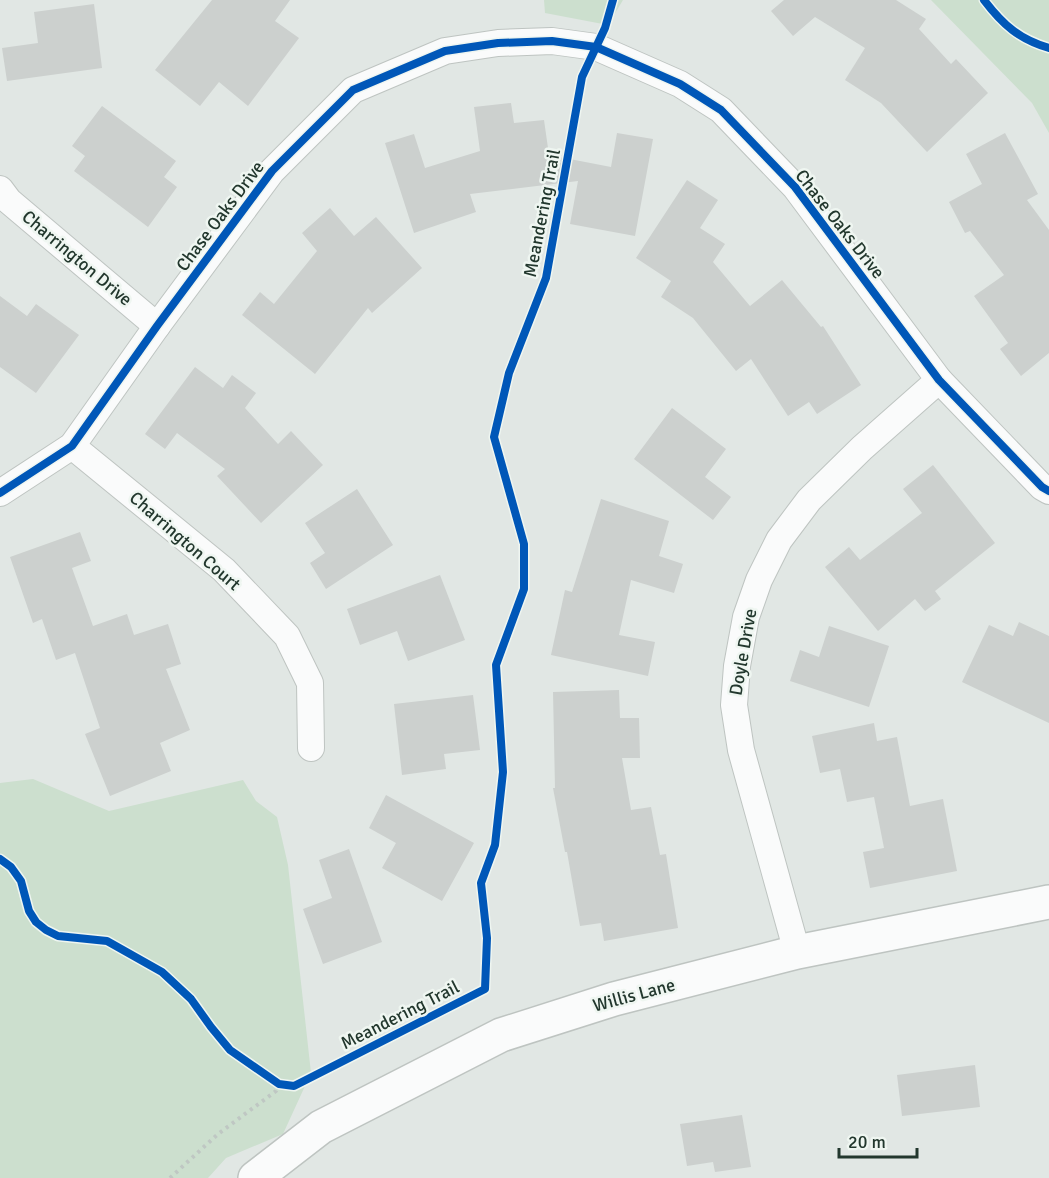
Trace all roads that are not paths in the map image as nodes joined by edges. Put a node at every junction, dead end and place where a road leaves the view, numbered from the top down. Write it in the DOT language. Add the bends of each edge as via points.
graph roads {
  1 [pos="0,189"];
  2 [pos="157,326"];
  3 [pos="939,380"];
  4 [pos="72,446"];
  5 [pos="1049,492"];
  6 [pos="0,493"];
  7 [pos="311,748"];
  8 [pos="1049,902"];
  9 [pos="797,952"];
  10 [pos="255,1178"];
  1 -- 2 [label="street, Charrington Drive" via="9,201"];
  2 -- 3 [label="street, Chase Oaks Drive" via="272,171 353,90 444,51 552,41 597,47 680,84 721,110 795,187"];
  2 -- 4 [label="street, Chase Oaks Drive"];
  3 -- 5 [label="street, Chase Oaks Drive"];
  3 -- 9 [label="street, Doyle Drive" via="808,500 779,540 746,617 734,705 741,750"];
  4 -- 6 [label="street, Chase Oaks Drive"];
  4 -- 7 [label="street, Charrington Court" via="224,570 287,636 310,683"];
  8 -- 9 [label="street, Willis Lane"];
  9 -- 10 [label="street, Willis Lane" via="614,999 501,1035 321,1127"];
}
